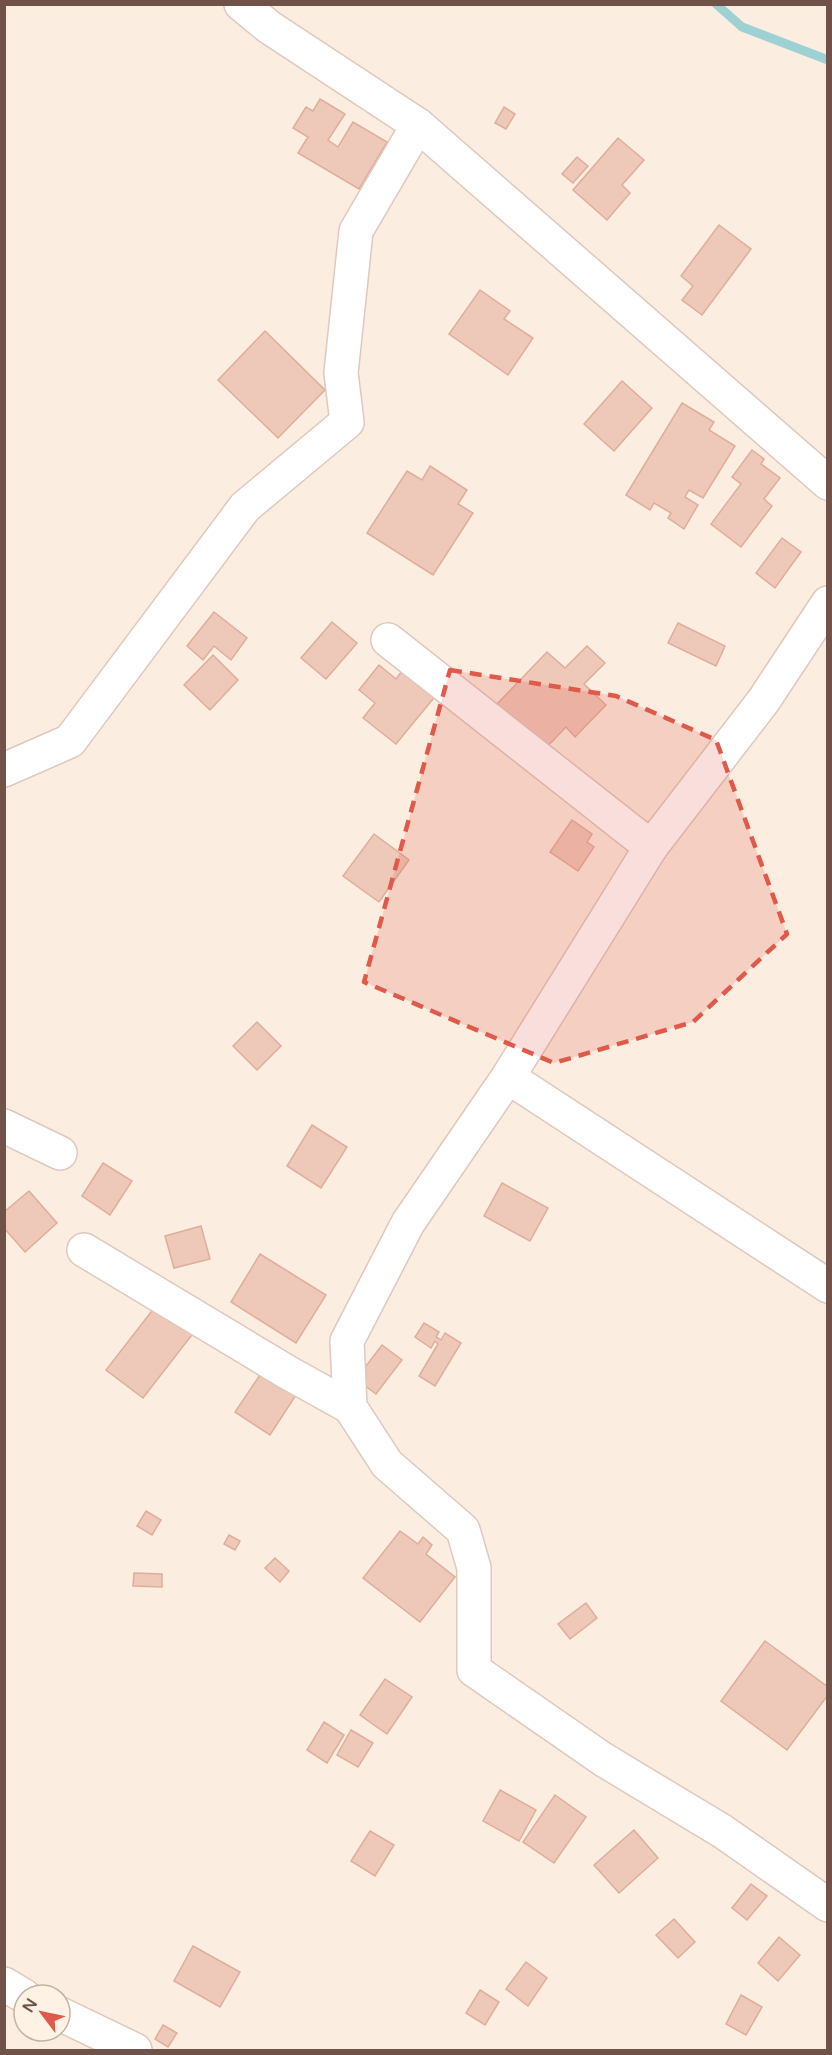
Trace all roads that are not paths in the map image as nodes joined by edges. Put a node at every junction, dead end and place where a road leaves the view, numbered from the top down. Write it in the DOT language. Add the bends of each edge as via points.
graph roads {
  1 [pos="241,4"];
  2 [pos="417,125"];
  3 [pos="828,483"];
  4 [pos="828,603"];
  5 [pos="388,640"];
  6 [pos="4,770"];
  7 [pos="651,847"];
  8 [pos="508,1077"];
  9 [pos="4,1126"];
  10 [pos="60,1153"];
  11 [pos="84,1250"];
  12 [pos="828,1286"];
  13 [pos="350,1407"];
  14 [pos="828,1905"];
  15 [pos="72,2020"];
  16 [pos="135,2050"];
  1 -- 2 [label="street" via="269,27"];
  2 -- 3 [label="street"];
  2 -- 6 [label="street" via="356,231 340,373 347,422 245,507 70,741"];
  4 -- 7 [label="street" via="764,700"];
  5 -- 7 [label="street"];
  7 -- 8 [label="street"];
  8 -- 12 [label="street"];
  8 -- 13 [label="street" via="408,1223 347,1341"];
  9 -- 10 [label="street"];
  11 -- 13 [label="street"];
  13 -- 14 [label="street" via="387,1464 463,1530 474,1568 474,1670 604,1760 722,1831"];
  15 -- 16 [label="street"];
}
